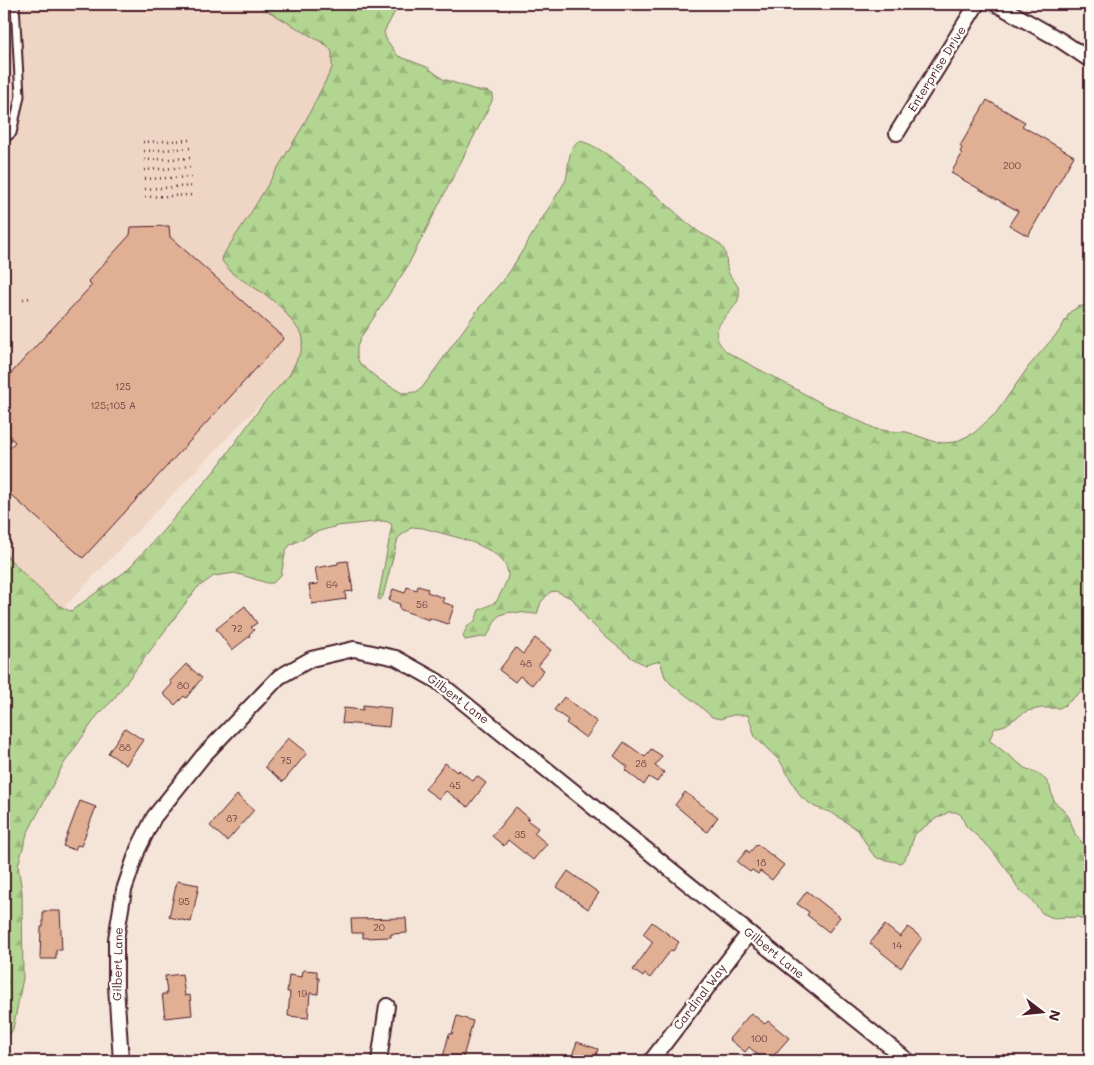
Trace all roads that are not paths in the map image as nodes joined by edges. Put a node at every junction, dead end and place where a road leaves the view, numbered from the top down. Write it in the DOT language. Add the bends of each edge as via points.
graph roads {
  1 [pos="15,4"];
  2 [pos="977,4"];
  3 [pos="996,4"];
  4 [pos="1090,60"];
  5 [pos="4,130"];
  6 [pos="897,133"];
  7 [pos="12,134"];
  8 [pos="4,139"];
  9 [pos="749,933"];
  10 [pos="387,1006"];
  11 [pos="120,1061"];
  12 [pos="379,1061"];
  13 [pos="651,1061"];
  14 [pos="908,1061"];
  1 -- 7 [label="lane" via="20,96"];
  2 -- 6 [label="street, Enterprise Drive"];
  3 -- 4 [label="street"];
  5 -- 7 [label="lane"];
  7 -- 8 [label="lane"];
  9 -- 11 [label="street, Gilbert Lane" via="437,681 396,658 354,649 312,659 279,677 203,756 154,817 124,890 116,938"];
  9 -- 13 [label="street, Cardinal Way"];
  9 -- 14 [label="street, Gilbert Lane"];
  10 -- 12 [label="street"];
}
